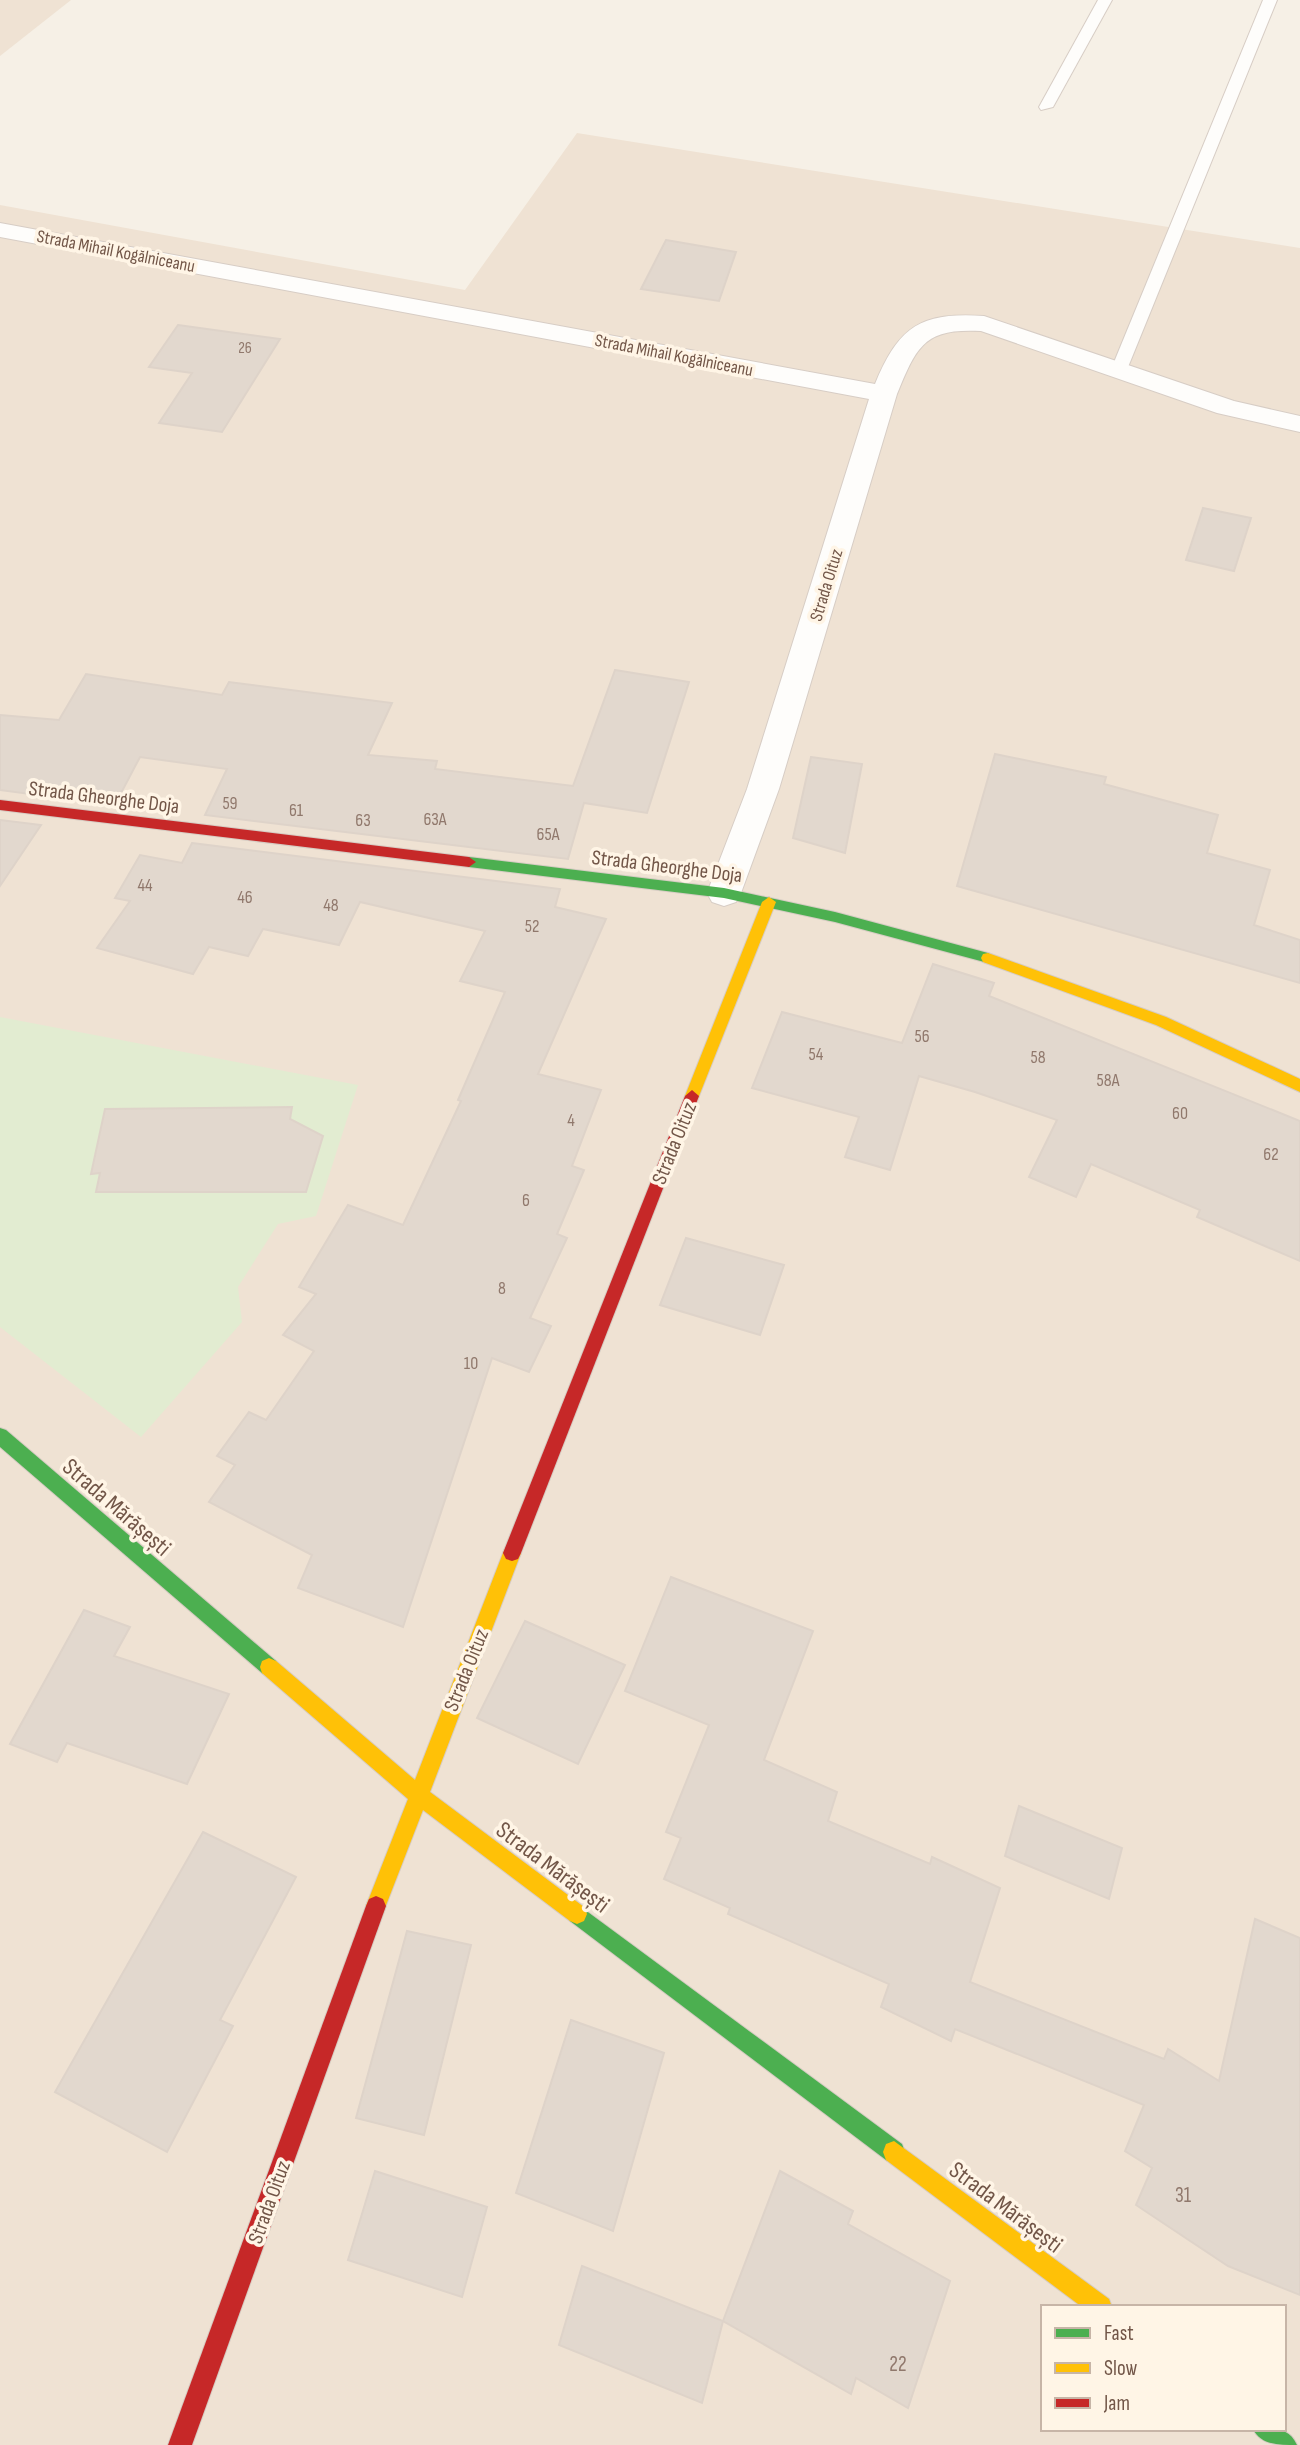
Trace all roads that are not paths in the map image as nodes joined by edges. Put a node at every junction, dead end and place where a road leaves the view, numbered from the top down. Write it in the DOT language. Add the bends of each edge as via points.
graph roads {
  1 [pos="1105,0"];
  2 [pos="1270,0"];
  3 [pos="1046,107"];
  4 [pos="0,230"];
  5 [pos="1118,372"];
  6 [pos="884,394"];
  7 [pos="1300,424"];
  8 [pos="0,805"];
  9 [pos="724,893"];
  10 [pos="769,902"];
  11 [pos="1300,1086"];
  12 [pos="0,1436"];
  13 [pos="417,1794"];
  14 [pos="1098,2305"];
  15 [pos="1267,2431"];
  16 [pos="180,2445"];
  17 [pos="1285,2445"];
  1 -- 3 [label="lane"];
  2 -- 5 [label="lane"];
  4 -- 6 [label="street, Strada Mihail Kogălniceanu"];
  5 -- 6 [label="street" via="984,324 949,321 916,334 897,361"];
  5 -- 7 [label="street" via="1226,407"];
  6 -- 9 [label="street, Strada Oituz" via="764,789"];
  8 -- 9 [label="street, Strada Gheorghe Doja"];
  9 -- 10 [label="street, Strada Gheorghe Doja"];
  10 -- 11 [label="street, Strada Gheorghe Doja" via="920,940 1068,986 1160,1021"];
  10 -- 13 [label="street, Strada Oituz"];
  12 -- 13 [label="street, Strada Mărășești"];
  13 -- 14 [label="street, Strada Mărășești"];
  13 -- 16 [label="street, Strada Oituz"];
  15 -- 17 [label="street"];
}
